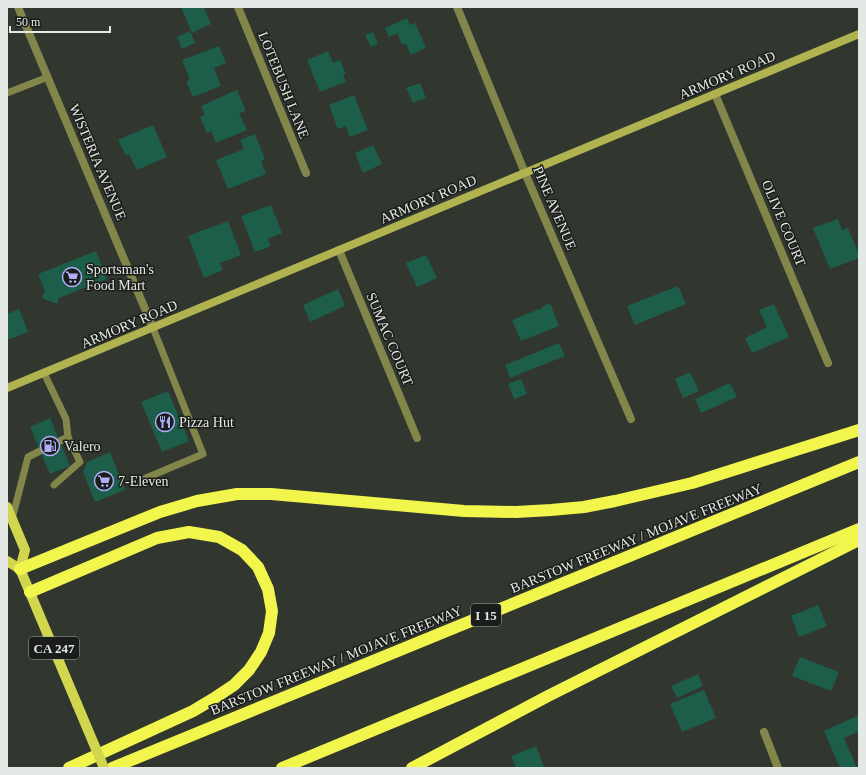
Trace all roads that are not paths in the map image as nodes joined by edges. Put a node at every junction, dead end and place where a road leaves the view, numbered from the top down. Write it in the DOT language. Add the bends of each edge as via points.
graph roads {
  1 [pos="18,7"];
  2 [pos="238,7"];
  3 [pos="457,7"];
  4 [pos="859,34"];
  5 [pos="48,77"];
  6 [pos="7,94"];
  7 [pos="715,94"];
  8 [pos="306,173"];
  9 [pos="525,173"];
  10 [pos="339,250"];
  11 [pos="153,328"];
  12 [pos="828,362"];
  13 [pos="44,373"];
  14 [pos="7,388"];
  15 [pos="630,419"];
  16 [pos="859,430"];
  17 [pos="68,437"];
  18 [pos="418,438"];
  19 [pos="859,462"];
  20 [pos="146,478"];
  21 [pos="54,485"];
  22 [pos="7,507"];
  23 [pos="12,520"];
  24 [pos="859,530"];
  25 [pos="859,540"];
  26 [pos="7,561"];
  27 [pos="20,569"];
  28 [pos="30,592"];
  29 [pos="764,732"];
  30 [pos="69,768"];
  31 [pos="104,768"];
  32 [pos="112,768"];
  33 [pos="282,768"];
  34 [pos="412,768"];
  35 [pos="778,768"];
  1 -- 5 [label="street, WISTERIA AVENUE"];
  2 -- 8 [label="street, LOTEBUSH LANE"];
  3 -- 9 [label="street, PINE AVENUE"];
  4 -- 7 [label="street, ARMORY ROAD"];
  5 -- 6 [label="lane"];
  5 -- 11 [label="street, WISTERIA AVENUE"];
  7 -- 9 [label="street, ARMORY ROAD"];
  7 -- 12 [label="street, OLIVE COURT"];
  9 -- 10 [label="street, ARMORY ROAD"];
  9 -- 15 [label="street, PINE AVENUE"];
  10 -- 11 [label="street, ARMORY ROAD"];
  10 -- 18 [label="street, SUMAC COURT"];
  11 -- 13 [label="street, ARMORY ROAD"];
  11 -- 20 [label="lane" via="203,454"];
  13 -- 14 [label="street, ARMORY ROAD"];
  13 -- 17 [label="lane" via="66,419"];
  16 -- 27 [label="highway" via="692,482 584,507 516,512 464,511 272,494 237,494 197,501 160,512"];
  17 -- 21 [label="lane" via="80,462"];
  17 -- 23 [label="lane" via="28,457"];
  19 -- 32 [label="highway, BARSTOW FREEWAY / MOJAVE FREEWAY / I 15"];
  22 -- 23 [label="main road"];
  23 -- 27 [label="main road" via="25,550"];
  24 -- 33 [label="highway"];
  25 -- 34 [label="highway" via="548,696"];
  26 -- 27 [label="main road"];
  27 -- 28 [label="main road, CA 247"];
  28 -- 30 [label="highway" via="157,538 188,532 219,537 242,550 258,567 268,589 272,611 269,633 249,670 234,685 193,710"];
  28 -- 31 [label="main road, CA 247, bridge"];
  29 -- 35 [label="street"];
}
